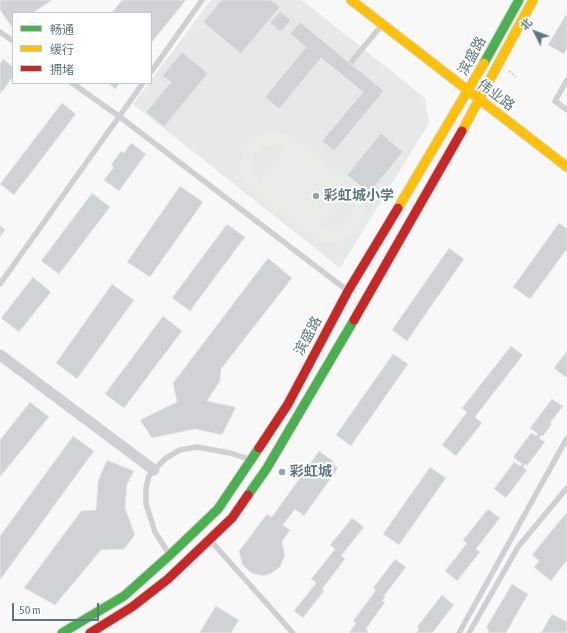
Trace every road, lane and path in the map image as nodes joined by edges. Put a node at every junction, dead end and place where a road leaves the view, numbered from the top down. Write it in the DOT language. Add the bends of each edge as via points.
graph roads {
  1 [pos="202,0"];
  2 [pos="351,0"];
  3 [pos="519,0"];
  4 [pos="533,0"];
  5 [pos="382,24"];
  6 [pos="0,32"];
  7 [pos="12,40"];
  8 [pos="352,61"];
  9 [pos="152,71"];
  10 [pos="567,80"];
  11 [pos="73,84"];
  12 [pos="143,84"];
  13 [pos="468,91"];
  14 [pos="479,100"];
  15 [pos="567,110"];
  16 [pos="120,116"];
  17 [pos="567,167"];
  18 [pos="0,284"];
  19 [pos="348,291"];
  20 [pos="0,355"];
  21 [pos="567,438"];
  22 [pos="251,460"];
  23 [pos="154,470"];
  24 [pos="567,488"];
  25 [pos="210,540"];
  26 [pos="170,555"];
  27 [pos="62,633"];
  28 [pos="90,633"];
  29 [pos="293,633"];
  30 [pos="459,633"];
  31 [pos="469,633"];
  1 -- 9 [label="lane"];
  2 -- 5 [label="main road, 伟业路"];
  3 -- 13 [label="main road, 滨盛路"];
  4 -- 14 [label="main road, 滨盛路"];
  5 -- 8 [label="lane"];
  5 -- 13 [label="main road, 伟业路"];
  6 -- 7 [label="lane"];
  10 -- 15 [label="lane" via="555,101"];
  11 -- 16 [label="lane"];
  12 -- 16 [label="lane"];
  13 -- 14 [label="main road, 伟业路"];
  13 -- 19 [label="main road, 滨盛路"];
  14 -- 17 [label="main road, 伟业路"];
  14 -- 25 [label="main road, 滨盛路" via="267,468 232,518"];
  16 -- 18 [label="lane"];
  16 -- 19 [label="lane"];
  19 -- 22 [label="main road, 滨盛路" via="288,404"];
  20 -- 23 [label="street"];
  21 -- 30 [label="lane"];
  22 -- 23 [label="lane" via="197,447 180,450 166,458"];
  22 -- 26 [label="main road, 滨盛路" via="218,509"];
  23 -- 26 [label="lane" via="149,476 146,488 146,504 155,532"];
  24 -- 31 [label="lane" via="518,547"];
  25 -- 28 [label="main road, 滨盛路" via="168,579 132,607"];
  25 -- 29 [label="lane"];
  26 -- 27 [label="main road, 滨盛路" via="124,596"];
}
